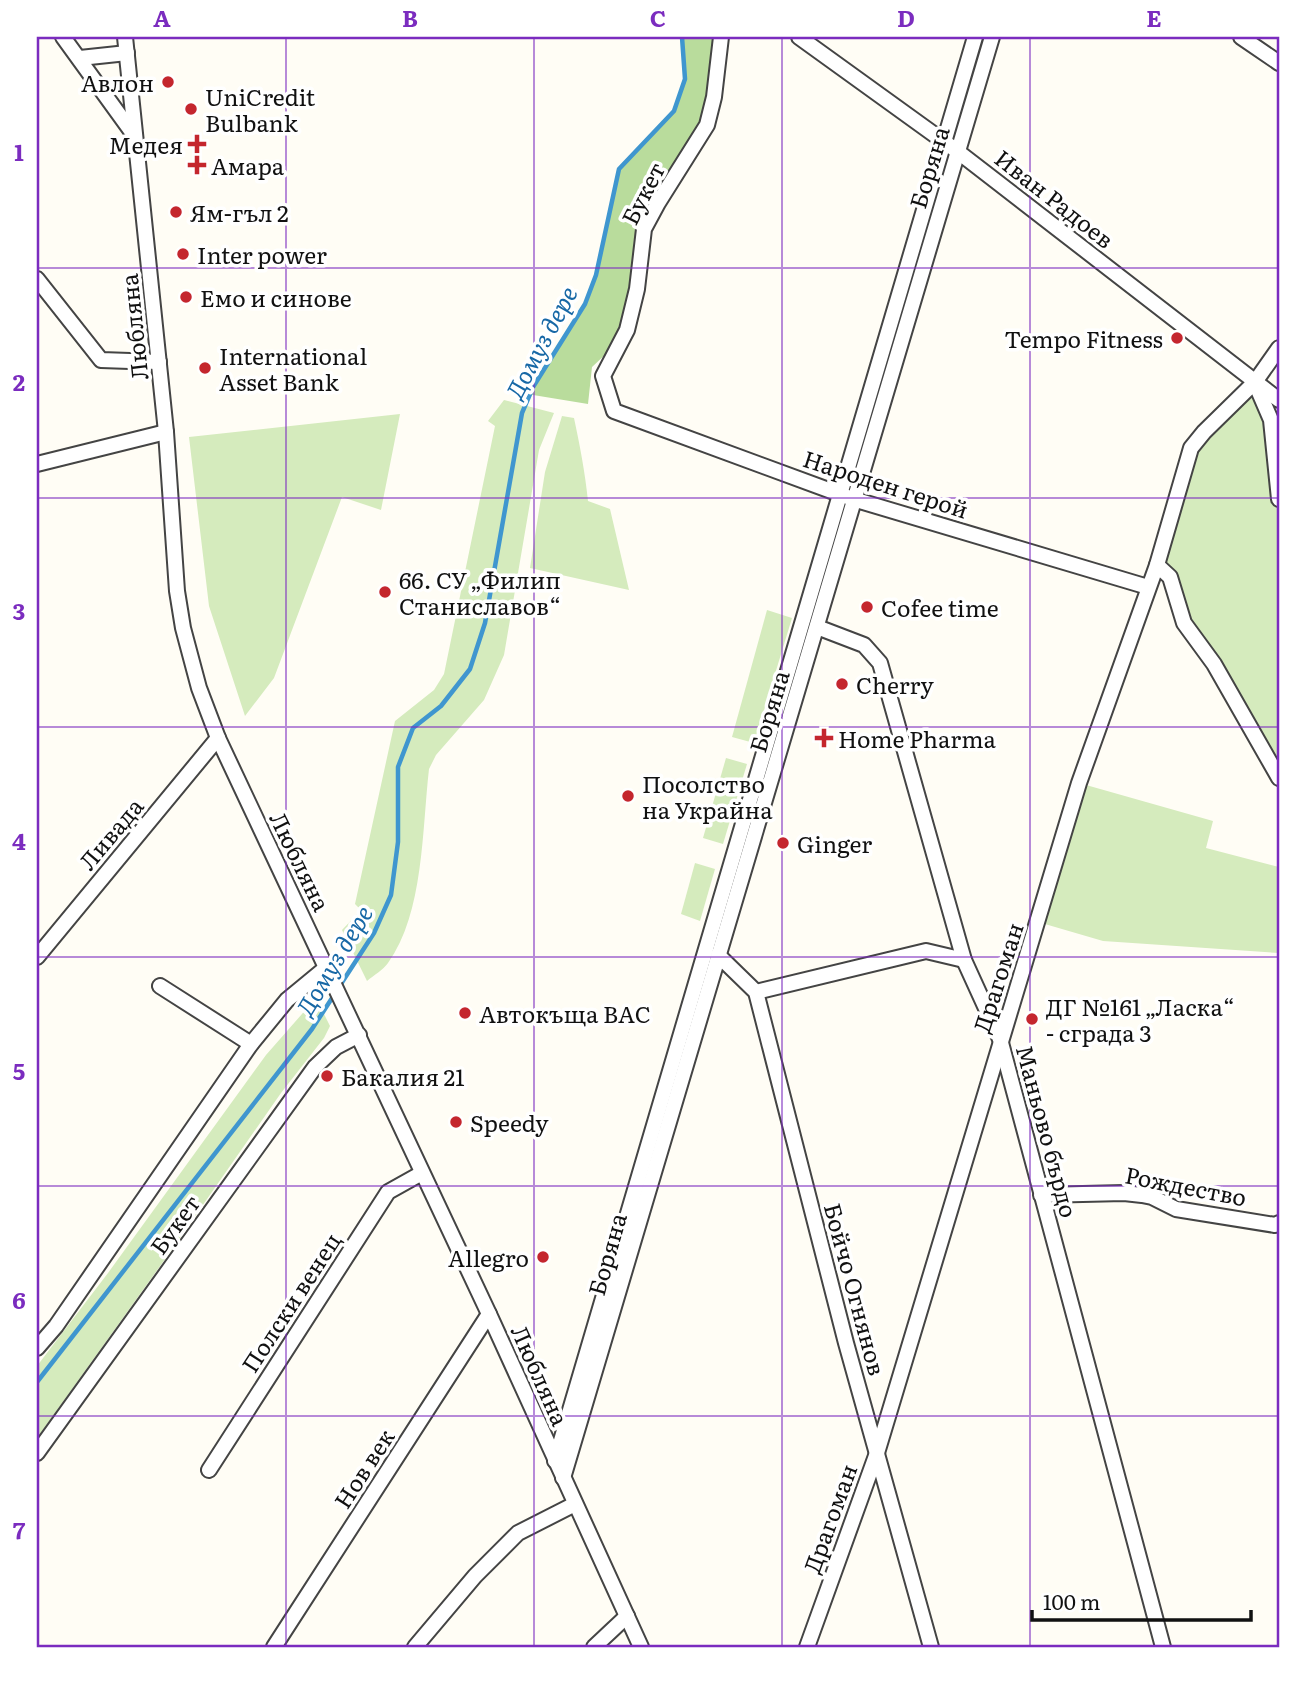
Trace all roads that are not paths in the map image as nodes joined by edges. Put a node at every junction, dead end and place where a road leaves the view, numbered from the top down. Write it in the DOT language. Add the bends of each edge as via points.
graph roads {
  1 [pos="63,37"];
  2 [pos="125,37"];
  3 [pos="721,37"];
  4 [pos="799,37"];
  5 [pos="975,37"];
  6 [pos="992,37"];
  7 [pos="1241,37"];
  8 [pos="127,53"];
  9 [pos="80,58"];
  10 [pos="1279,63"];
  11 [pos="135,136"];
  12 [pos="944,143"];
  13 [pos="957,151"];
  14 [pos="37,279"];
  15 [pos="1279,348"];
  16 [pos="159,362"];
  17 [pos="1255,382"];
  18 [pos="1279,400"];
  19 [pos="614,411"];
  20 [pos="166,432"];
  21 [pos="37,464"];
  22 [pos="847,496"];
  23 [pos="1279,499"];
  24 [pos="1157,565"];
  25 [pos="1148,587"];
  26 [pos="817,627"];
  27 [pos="218,738"];
  28 [pos="1279,778"];
  29 [pos="718,954"];
  30 [pos="37,957"];
  31 [pos="964,960"];
  32 [pos="329,972"];
  33 [pos="160,986"];
  34 [pos="756,992"];
  35 [pos="359,1035"];
  36 [pos="1000,1039"];
  37 [pos="251,1044"];
  38 [pos="422,1173"];
  39 [pos="1041,1195"];
  40 [pos="1279,1223"];
  41 [pos="489,1314"];
  42 [pos="37,1348"];
  43 [pos="37,1453"];
  44 [pos="877,1453"];
  45 [pos="555,1461"];
  46 [pos="209,1470"];
  47 [pos="563,1478"];
  48 [pos="575,1504"];
  49 [pos="627,1616"];
  50 [pos="274,1647"];
  51 [pos="415,1647"];
  52 [pos="594,1647"];
  53 [pos="641,1647"];
  54 [pos="807,1647"];
  55 [pos="932,1647"];
  56 [pos="1164,1647"];
  1 -- 9 [label="street"];
  2 -- 8 [label="street, Любляна"];
  3 -- 19 [label="street, Букет" via="706,125 644,229 627,330 603,376"];
  4 -- 12 [label="street, Иван Радоев"];
  5 -- 12 [label="street, Боряна"];
  6 -- 13 [label="street, Боряна"];
  7 -- 10 [label="street"];
  8 -- 9 [label="street"];
  8 -- 11 [label="street, Любляна"];
  9 -- 11 [label="street"];
  11 -- 16 [label="street, Любляна"];
  12 -- 13 [label="street, Иван Радоев"];
  12 -- 22 [label="street, Боряна"];
  13 -- 17 [label="street, Иван Радоев"];
  13 -- 22 [label="street, Боряна"];
  14 -- 16 [label="street" via="100,360"];
  15 -- 17 [label="street, Драгоман"];
  16 -- 20 [label="street, Любляна"];
  17 -- 18 [label="street, Иван Радоев"];
  17 -- 23 [label="street" via="1271,420"];
  17 -- 24 [label="street, Драгоман" via="1191,448"];
  19 -- 22 [label="street, Народен герой"];
  20 -- 21 [label="street"];
  20 -- 27 [label="street, Любляна" via="183,628"];
  22 -- 25 [label="street, Народен герой"];
  22 -- 26 [label="street, Боряна"];
  22 -- 45 [label="street, Боряна"];
  24 -- 25 [label="street, Драгоман"];
  24 -- 28 [label="street" via="1170,578 1184,623 1214,664"];
  25 -- 36 [label="street, Драгоман" via="1079,783"];
  26 -- 29 [label="street, Боряна"];
  26 -- 31 [label="street, Маньово бърдо" via="864,645 880,663"];
  27 -- 30 [label="street, Ливада"];
  27 -- 32 [label="street, Любляна"];
  29 -- 34 [label="street"];
  29 -- 47 [label="street, Боряна"];
  31 -- 34 [label="street" via="926,951"];
  31 -- 36 [label="street, Маньово бърдо"];
  32 -- 35 [label="street, Любляна"];
  32 -- 37 [label="street, Букет" via="288,1000"];
  33 -- 37 [label="street"];
  34 -- 44 [label="street, Бойчо Огнянов"];
  35 -- 38 [label="street, Любляна"];
  35 -- 43 [label="street, Букет" via="336,1046 315,1067"];
  36 -- 39 [label="street, Маньово бърдо"];
  36 -- 44 [label="street, Драгоман"];
  37 -- 42 [label="street, Букет"];
  38 -- 41 [label="street, Любляна"];
  38 -- 46 [label="street, Полски венец" via="388,1192"];
  39 -- 40 [label="street, Рождество" via="1133,1194 1176,1209"];
  39 -- 56 [label="street, Маньово бърдо"];
  41 -- 45 [label="street, Любляна"];
  41 -- 50 [label="street, Нов век"];
  44 -- 54 [label="street, Драгоман"];
  44 -- 55 [label="street, Бойчо Огнянов"];
  45 -- 47 [label="street, Любляна"];
  47 -- 48 [label="street, Любляна"];
  48 -- 49 [label="street, Любляна"];
  48 -- 51 [label="street" via="518,1533"];
  49 -- 52 [label="street"];
  49 -- 53 [label="street, Любляна"];
}
